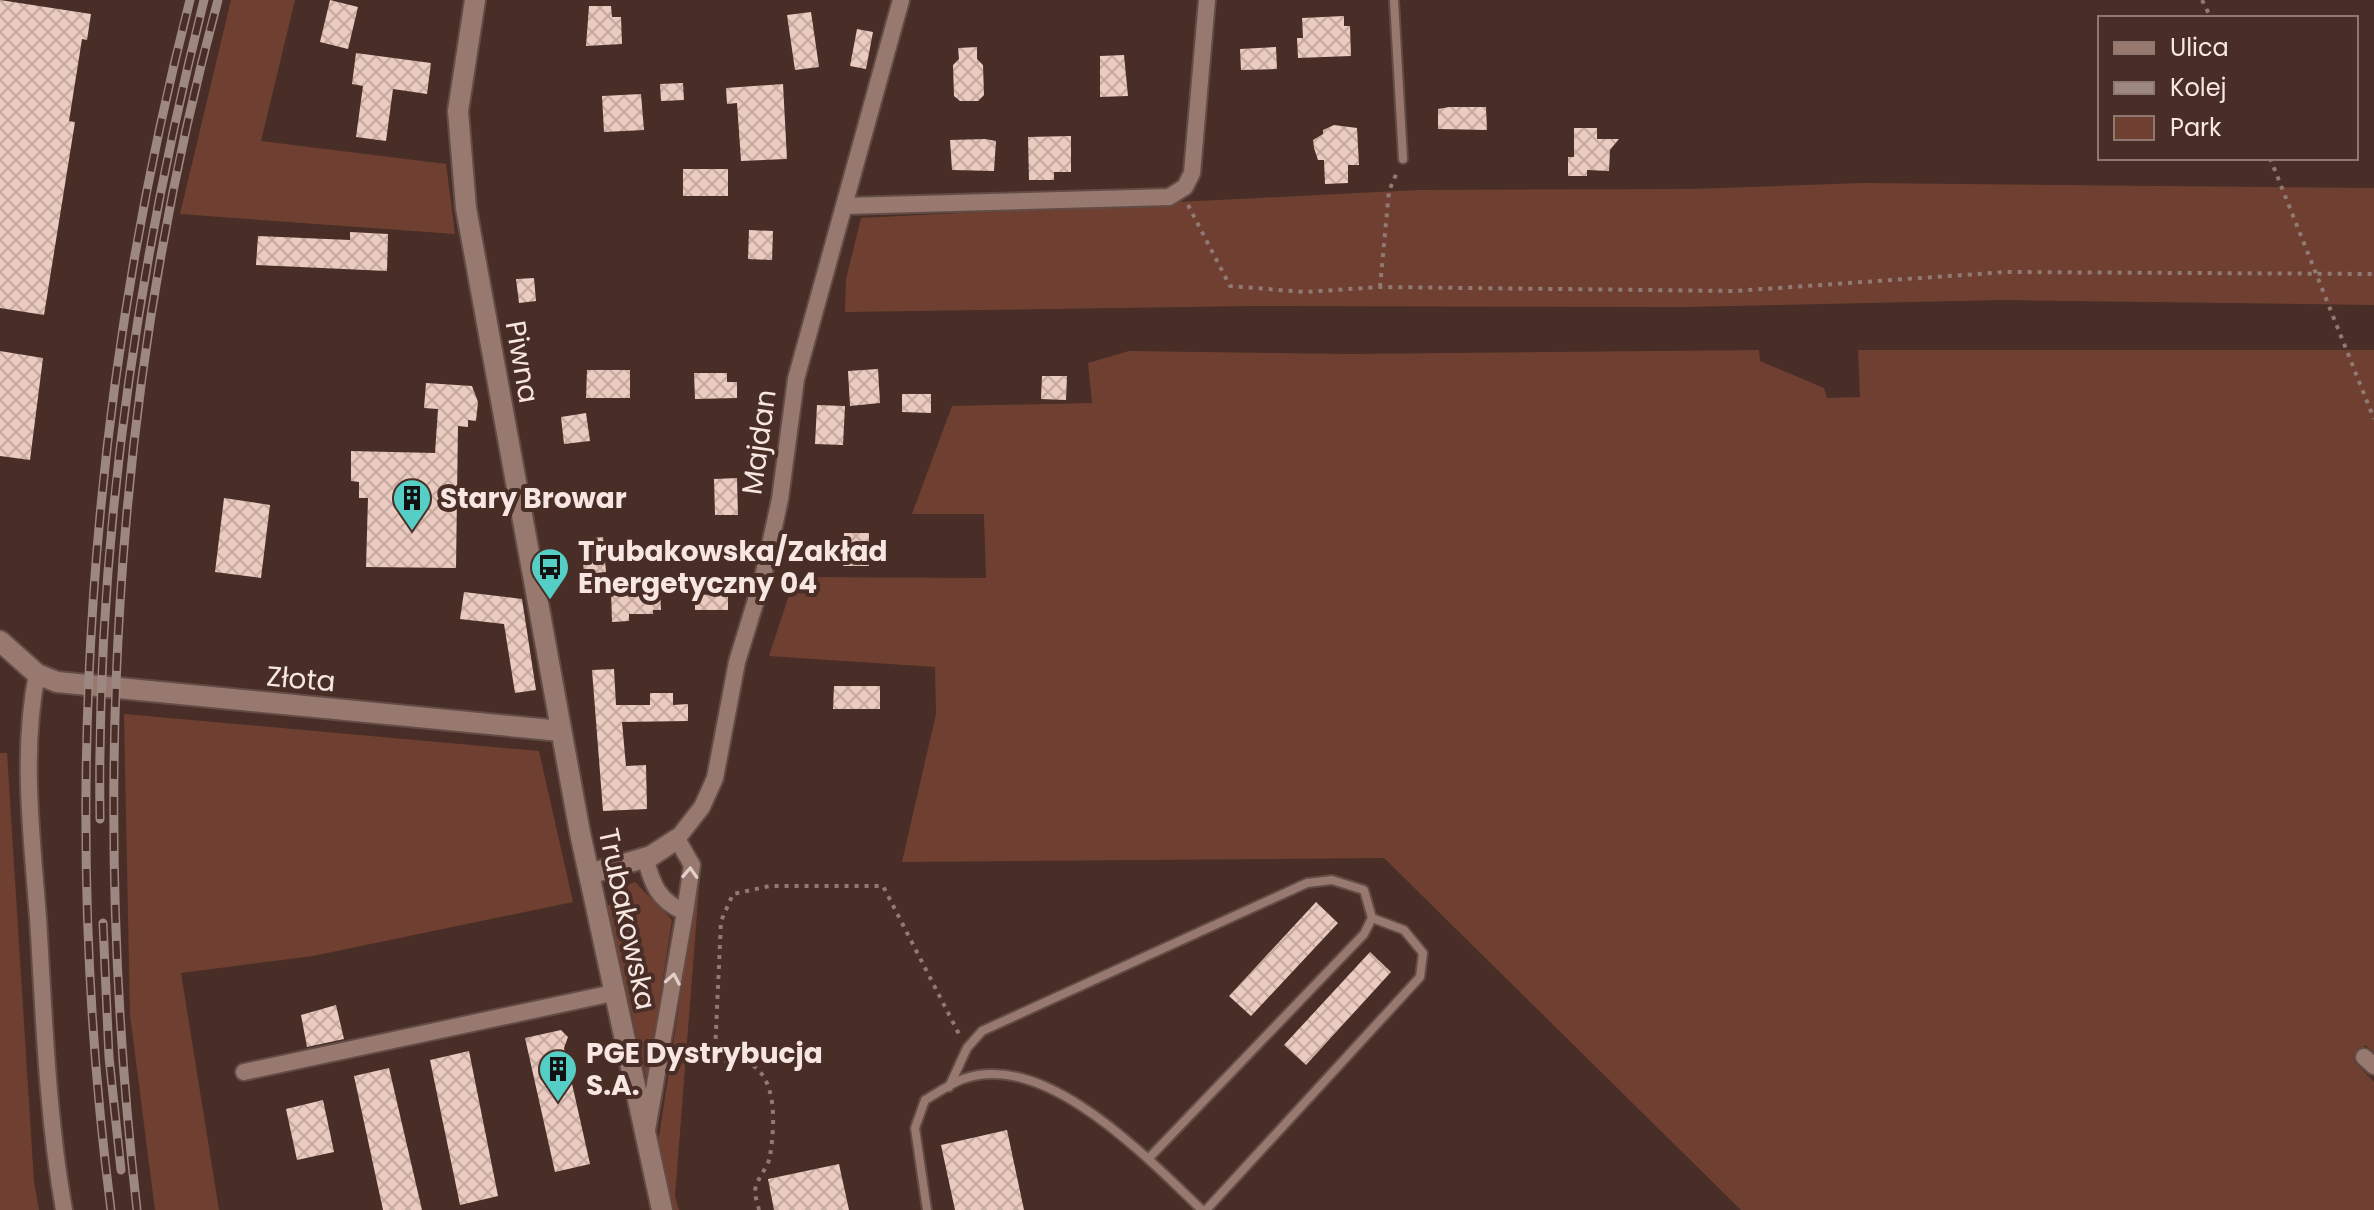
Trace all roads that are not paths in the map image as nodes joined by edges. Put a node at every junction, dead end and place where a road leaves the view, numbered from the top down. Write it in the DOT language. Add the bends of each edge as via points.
graph roads {
  1 [pos="475,0"];
  2 [pos="901,0"];
  3 [pos="1207,0"];
  4 [pos="1394,0"];
  5 [pos="1403,159"];
  6 [pos="844,206"];
  7 [pos="0,641"];
  8 [pos="37,674"];
  9 [pos="561,731"];
  10 [pos="677,839"];
  11 [pos="645,857"];
  12 [pos="589,874"];
  13 [pos="685,912"];
  14 [pos="1372,918"];
  15 [pos="613,993"];
  16 [pos="244,1072"];
  17 [pos="949,1087"];
  18 [pos="646,1139"];
  19 [pos="1148,1159"];
  20 [pos="64,1210"];
  21 [pos="662,1210"];
  22 [pos="927,1210"];
  23 [pos="1204,1210"];
  1 -- 9 [label="street, Piwna" via="458,111 466,208"];
  2 -- 6 [label="street, Majdan"];
  3 -- 6 [label="street" via="1192,173 1185,187 1169,197"];
  4 -- 5 [label="lane"];
  6 -- 10 [label="street, Majdan" via="796,379 780,499 737,662 715,778 702,807"];
  7 -- 8 [label="street"];
  8 -- 9 [label="street, Złota" via="88,687"];
  8 -- 20 [label="street" via="31,704 31,823"];
  9 -- 12 [label="street, Trubakowska"];
  10 -- 11 [label="street, Majdan"];
  13 -- 10 [label="street, one-way" via="692,865"];
  11 -- 12 [label="street, Majdan"];
  11 -- 13 [label="street" via="658,894"];
  12 -- 15 [label="street, Trubakowska"];
  18 -- 13 [label="street, one-way"];
  14 -- 17 [label="lane" via="1364,890 1332,880 1307,883 982,1031 967,1048"];
  14 -- 19 [label="lane" via="1364,934"];
  14 -- 23 [label="lane" via="1404,930 1423,953 1420,977"];
  15 -- 16 [label="street"];
  15 -- 18 [label="street, Trubakowska"];
  17 -- 19 [label="lane" via="965,1078 1003,1076 1042,1083 1084,1107"];
  17 -- 22 [label="lane" via="925,1100 915,1128"];
  18 -- 21 [label="street, Trubakowska"];
  19 -- 23 [label="lane"];
}
